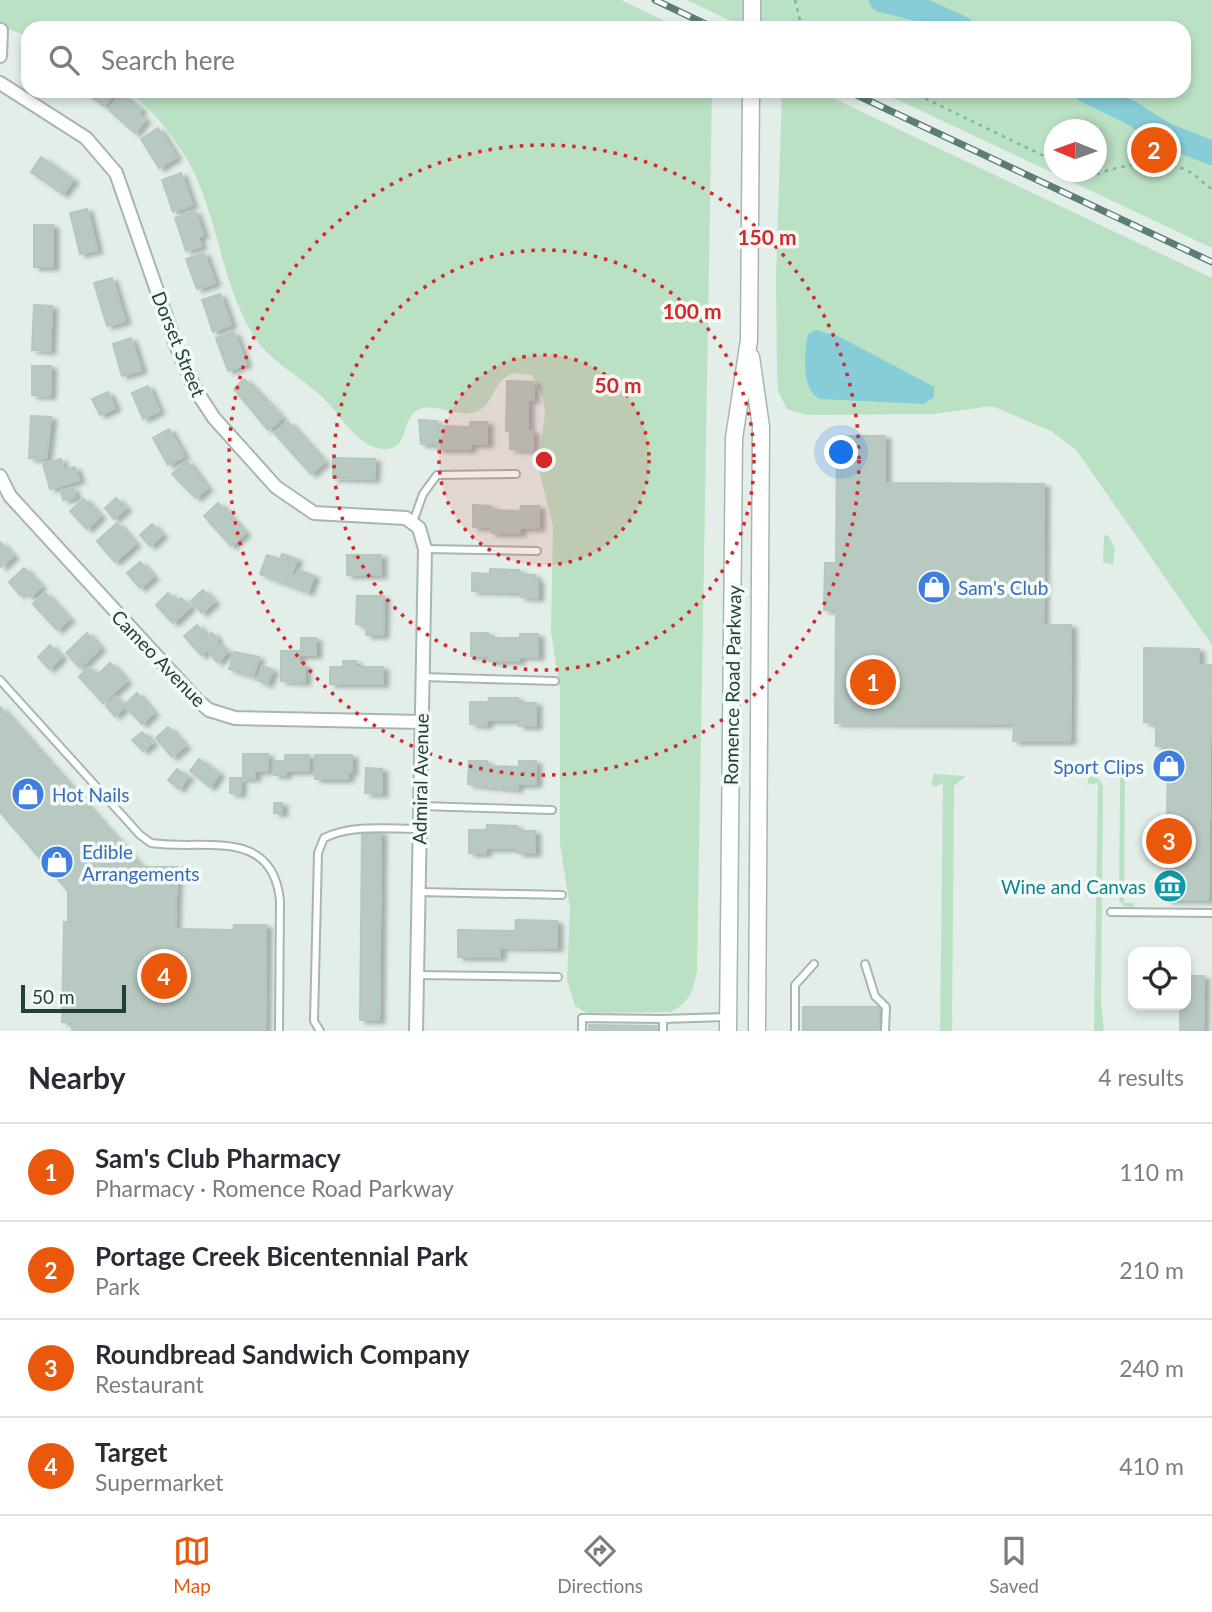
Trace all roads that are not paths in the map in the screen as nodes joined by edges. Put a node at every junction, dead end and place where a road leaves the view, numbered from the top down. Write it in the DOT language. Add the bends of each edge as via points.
graph roads {
  1 [pos="752,0"];
  2 [pos="752,21"];
  3 [pos="1,30"];
  4 [pos="0,56"];
  5 [pos="0,83"];
  6 [pos="21,96"];
  7 [pos="23,98"];
  8 [pos="751,98"];
  9 [pos="749,340"];
  10 [pos="516,474"];
  11 [pos="0,476"];
  12 [pos="416,525"];
  13 [pos="425,549"];
  14 [pos="537,551"];
  15 [pos="422,677"];
  16 [pos="0,680"];
  17 [pos="555,681"];
  18 [pos="421,722"];
  19 [pos="731,791"];
  20 [pos="759,792"];
  21 [pos="420,806"];
  22 [pos="552,810"];
  23 [pos="419,829"];
  24 [pos="419,892"];
  25 [pos="562,895"];
  26 [pos="1111,912"];
  27 [pos="1212,913"];
  28 [pos="814,964"];
  29 [pos="865,964"];
  30 [pos="417,975"];
  31 [pos="558,977"];
  32 [pos="663,1019"];
  33 [pos="729,1024"];
  34 [pos="279,1031"];
  35 [pos="320,1031"];
  36 [pos="416,1031"];
  37 [pos="582,1031"];
  38 [pos="663,1031"];
  39 [pos="757,1031"];
  40 [pos="795,1031"];
  41 [pos="885,1031"];
  1 -- 2 [label="street"];
  3 -- 4 [label="street"];
  5 -- 6 [label="street, Dorset Street"];
  7 -- 12 [label="street, Dorset Street" via="86,138 116,173 195,389 214,418 276,487 314,513 394,516"];
  8 -- 9 [label="street, Romence Road Parkway"];
  9 -- 19 [label="street, Romence Road Parkway" via="734,438"];
  9 -- 20 [label="street, Romence Road Parkway" via="761,427"];
  10 -- 12 [label="lane" via="437,475 423,494"];
  11 -- 18 [label="street, Cameo Avenue" via="19,506 159,663 209,710 234,718"];
  12 -- 13 [label="street, Admiral Avenue"];
  13 -- 14 [label="lane"];
  13 -- 15 [label="street, Admiral Avenue"];
  15 -- 17 [label="lane"];
  15 -- 18 [label="street, Admiral Avenue"];
  16 -- 34 [label="lane" via="151,843 242,846 271,869 279,884 280,900"];
  18 -- 21 [label="street, Admiral Avenue"];
  19 -- 20 [label="street"];
  19 -- 33 [label="street, Romence Road Parkway"];
  20 -- 39 [label="street, Romence Road Parkway"];
  21 -- 22 [label="lane"];
  21 -- 23 [label="street, Admiral Avenue"];
  23 -- 24 [label="street, Admiral Avenue"];
  23 -- 35 [label="lane" via="359,829 324,838 318,853 314,1021"];
  24 -- 25 [label="lane"];
  24 -- 30 [label="street, Admiral Avenue"];
  26 -- 27 [label="lane"];
  28 -- 40 [label="lane" via="795,985"];
  29 -- 41 [label="lane" via="874,996 886,1007"];
  30 -- 31 [label="lane"];
  30 -- 36 [label="street, Admiral Avenue"];
  32 -- 33 [label="lane"];
  32 -- 37 [label="lane" via="582,1018"];
  32 -- 38 [label="lane"];
}
